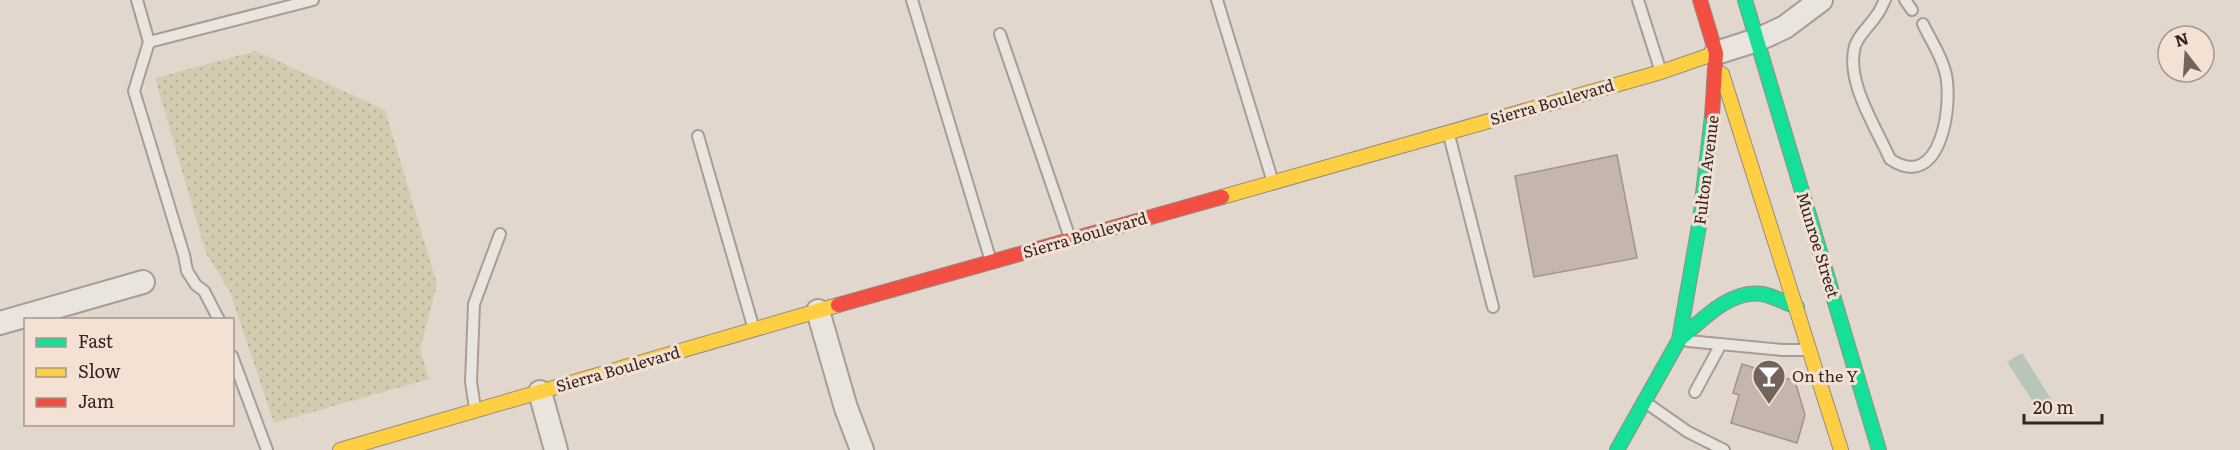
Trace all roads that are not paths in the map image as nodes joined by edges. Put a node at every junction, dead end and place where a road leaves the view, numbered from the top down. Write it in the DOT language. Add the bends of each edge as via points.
graph roads {
  1 [pos="136,0"];
  2 [pos="314,0"];
  3 [pos="912,0"];
  4 [pos="1217,0"];
  5 [pos="1638,0"];
  6 [pos="1700,0"];
  7 [pos="1745,0"];
  8 [pos="1821,0"];
  9 [pos="1885,0"];
  10 [pos="1905,0"];
  11 [pos="1912,10"];
  12 [pos="1923,24"];
  13 [pos="1000,34"];
  14 [pos="1757,40"];
  15 [pos="149,42"];
  16 [pos="1716,53"];
  17 [pos="1660,72"];
  18 [pos="1448,132"];
  19 [pos="698,136"];
  20 [pos="1273,182"];
  21 [pos="500,234"];
  22 [pos="1070,239"];
  23 [pos="991,262"];
  24 [pos="143,282"];
  25 [pos="1797,307"];
  26 [pos="1493,308"];
  27 [pos="818,311"];
  28 [pos="218,318"];
  29 [pos="0,323"];
  30 [pos="754,330"];
  31 [pos="1679,340"];
  32 [pos="1720,344"];
  33 [pos="1810,350"];
  34 [pos="234,361"];
  35 [pos="540,392"];
  36 [pos="1695,392"];
  37 [pos="1644,401"];
  38 [pos="475,412"];
  39 [pos="267,450"];
  40 [pos="340,450"];
  41 [pos="556,450"];
  42 [pos="862,450"];
  43 [pos="1617,450"];
  44 [pos="1724,450"];
  45 [pos="1841,450"];
  46 [pos="1879,450"];
  1 -- 15 [label="lane"];
  2 -- 15 [label="lane"];
  3 -- 23 [label="lane"];
  4 -- 20 [label="lane"];
  5 -- 17 [label="lane"];
  6 -- 16 [label="street, Fulton Avenue"];
  7 -- 14 [label="street"];
  8 -- 14 [label="street, Sierra Boulevard" via="1785,27"];
  9 -- 12 [label="lane" via="1855,46 1853,65 1857,85 1890,159 1912,167 1925,164 1933,155 1942,134 1948,97 1945,70"];
  10 -- 11 [label="lane"];
  13 -- 22 [label="lane"];
  14 -- 16 [label="street, Sierra Boulevard"];
  14 -- 46 [label="street, Munroe Street"];
  15 -- 28 [label="lane" via="134,91 187,271 204,291"];
  16 -- 17 [label="street, Sierra Boulevard"];
  16 -- 25 [label="street"];
  16 -- 31 [label="street, Fulton Avenue" via="1701,220"];
  17 -- 18 [label="street, Sierra Boulevard"];
  18 -- 20 [label="street, Sierra Boulevard"];
  18 -- 26 [label="lane"];
  19 -- 30 [label="lane"];
  20 -- 22 [label="street, Sierra Boulevard"];
  21 -- 38 [label="lane" via="474,304 471,382"];
  22 -- 23 [label="street, Sierra Boulevard"];
  23 -- 27 [label="street, Sierra Boulevard"];
  24 -- 29 [label="street"];
  25 -- 31 [label="street, Fulton Avenue" via="1759,293 1738,297 1719,307"];
  25 -- 33 [label="street"];
  27 -- 30 [label="street, Sierra Boulevard"];
  27 -- 42 [label="street"];
  30 -- 35 [label="street, Sierra Boulevard"];
  31 -- 32 [label="lane"];
  31 -- 37 [label="street, Fulton Avenue"];
  32 -- 33 [label="lane"];
  32 -- 36 [label="lane"];
  33 -- 45 [label="street"];
  34 -- 39 [label="lane"];
  35 -- 38 [label="street, Sierra Boulevard"];
  35 -- 41 [label="street"];
  37 -- 43 [label="street, Fulton Avenue"];
  37 -- 44 [label="lane" via="1688,432"];
  38 -- 40 [label="street, Sierra Boulevard"];
}
